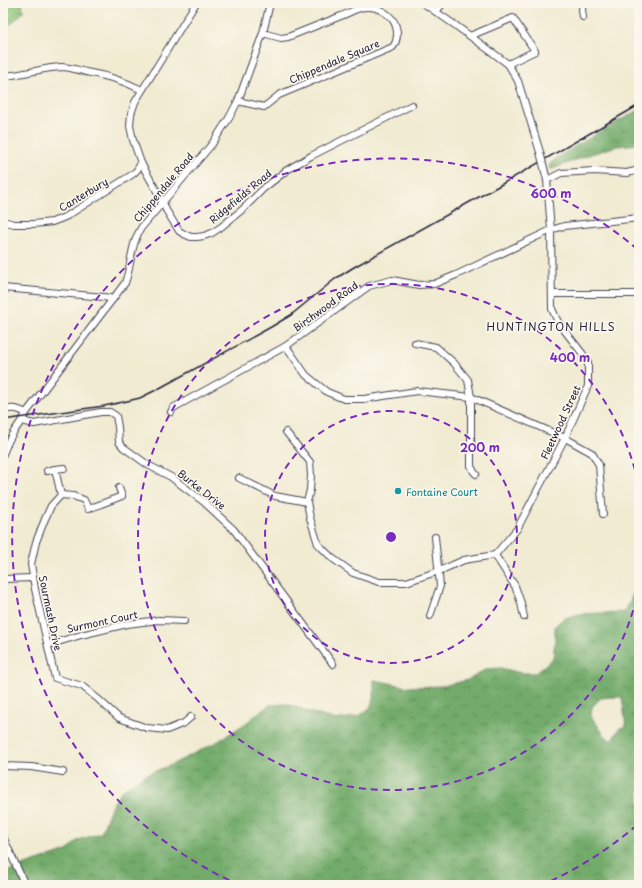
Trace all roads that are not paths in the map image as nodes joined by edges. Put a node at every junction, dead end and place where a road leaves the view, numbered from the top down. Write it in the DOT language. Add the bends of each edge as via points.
graph roads {
  1 [pos="196,3"];
  2 [pos="270,3"];
  3 [pos="423,3"];
  4 [pos="443,3"];
  5 [pos="583,3"];
  6 [pos="436,12"];
  7 [pos="583,17"];
  8 [pos="263,33"];
  9 [pos="470,36"];
  10 [pos="508,64"];
  11 [pos="3,76"];
  12 [pos="142,90"];
  13 [pos="238,101"];
  14 [pos="412,105"];
  15 [pos="141,163"];
  16 [pos="639,170"];
  17 [pos="547,180"];
  18 [pos="163,202"];
  19 [pos="639,218"];
  20 [pos="3,221"];
  21 [pos="552,230"];
  22 [pos="3,288"];
  23 [pos="553,294"];
  24 [pos="639,294"];
  25 [pos="113,299"];
  26 [pos="415,343"];
  27 [pos="286,346"];
  28 [pos="471,397"];
  29 [pos="3,410"];
  30 [pos="171,412"];
  31 [pos="26,413"];
  32 [pos="22,421"];
  33 [pos="286,432"];
  34 [pos="565,438"];
  35 [pos="3,454"];
  36 [pos="64,468"];
  37 [pos="54,469"];
  38 [pos="47,471"];
  39 [pos="476,474"];
  40 [pos="240,478"];
  41 [pos="119,488"];
  42 [pos="61,495"];
  43 [pos="307,502"];
  44 [pos="603,514"];
  45 [pos="435,537"];
  46 [pos="495,555"];
  47 [pos="439,571"];
  48 [pos="33,578"];
  49 [pos="3,579"];
  50 [pos="430,616"];
  51 [pos="524,617"];
  52 [pos="184,621"];
  53 [pos="48,645"];
  54 [pos="333,664"];
  55 [pos="191,717"];
  56 [pos="3,766"];
  57 [pos="63,772"];
  58 [pos="3,837"];
  59 [pos="25,885"];
  1 -- 12 [label="street, Ridgefields Road"];
  2 -- 8 [label="street, Chippendale Road"];
  3 -- 6 [label="street, Fleetwood Street"];
  4 -- 6 [label="street"];
  5 -- 7 [label="street"];
  6 -- 9 [label="street, Fleetwood Street"];
  8 -- 13 [label="street, Chippendale Road"];
  8 -- 13 [label="street, Chippendale Square" via="288,37 368,7 387,15 394,21 397,31 396,44 393,47 278,95 264,107"];
  9 -- 10 [label="street, Fleetwood Street"];
  9 -- 10 [label="street" via="513,18 535,51"];
  10 -- 17 [label="street, Fleetwood Street, bridge" via="518,81"];
  11 -- 12 [label="street" via="69,68 114,78"];
  12 -- 15 [label="street, Ridgefields Road" via="131,114 130,126"];
  13 -- 18 [label="street, Chippendale Road" via="212,144"];
  14 -- 18 [label="street, Ridgefields Road" via="287,170 212,233 191,237 179,231"];
  15 -- 18 [label="street, Ridgefields Road"];
  15 -- 20 [label="street, Canterbury" via="133,174 67,216 52,222 33,224"];
  16 -- 17 [label="street" via="627,173 561,173"];
  17 -- 21 [label="street, Fleetwood Street"];
  18 -- 25 [label="street, Chippendale Road" via="137,235 128,275"];
  19 -- 21 [label="street, Birchwood Road" via="564,226"];
  21 -- 23 [label="street, Fleetwood Street"];
  21 -- 27 [label="street, Birchwood Road" via="434,284 419,285 392,280 369,286"];
  22 -- 25 [label="street"];
  23 -- 24 [label="street"];
  23 -- 34 [label="street, Fleetwood Street" via="552,309 558,322 588,362 588,386"];
  25 -- 31 [label="street, Chippendale Road"];
  26 -- 28 [label="street" via="436,348 454,363 468,380"];
  27 -- 28 [label="street" via="306,375 327,392 344,399 364,399 417,391"];
  27 -- 30 [label="street, Birchwood Road" via="173,408"];
  28 -- 34 [label="street"];
  28 -- 39 [label="street" via="471,466"];
  29 -- 31 [label="street" via="13,408"];
  31 -- 32 [label="street, Chippendale Road"];
  32 -- 35 [label="street, Chippendale Road" via="14,430"];
  32 -- 54 [label="street, Burke Drive" via="34,424 101,412 110,412 116,416 119,442 123,447 148,465 171,477 204,502 234,530"];
  33 -- 43 [label="street" via="310,462 310,490"];
  34 -- 44 [label="street" via="592,453 599,465"];
  34 -- 46 [label="street, Fleetwood Street" via="517,529"];
  36 -- 37 [label="street"];
  37 -- 38 [label="street"];
  37 -- 42 [label="street"];
  40 -- 43 [label="street" via="275,496"];
  41 -- 42 [label="street" via="122,496 88,509 84,500"];
  42 -- 48 [label="street, Sourmash Drive" via="51,506 36,542 31,564"];
  43 -- 47 [label="street" via="318,544 353,574 379,582 406,582"];
  45 -- 47 [label="street"];
  46 -- 47 [label="street" via="464,560"];
  46 -- 51 [label="street" via="515,586"];
  47 -- 50 [label="street" via="440,586"];
  48 -- 49 [label="street"];
  48 -- 53 [label="street, Sourmash Drive"];
  52 -- 53 [label="street, Surmont Court" via="159,620 127,624"];
  53 -- 55 [label="street, Sourmash Drive" via="56,678 82,686 119,718 147,728 167,730"];
  56 -- 57 [label="street"];
  58 -- 59 [label="street"];
}
